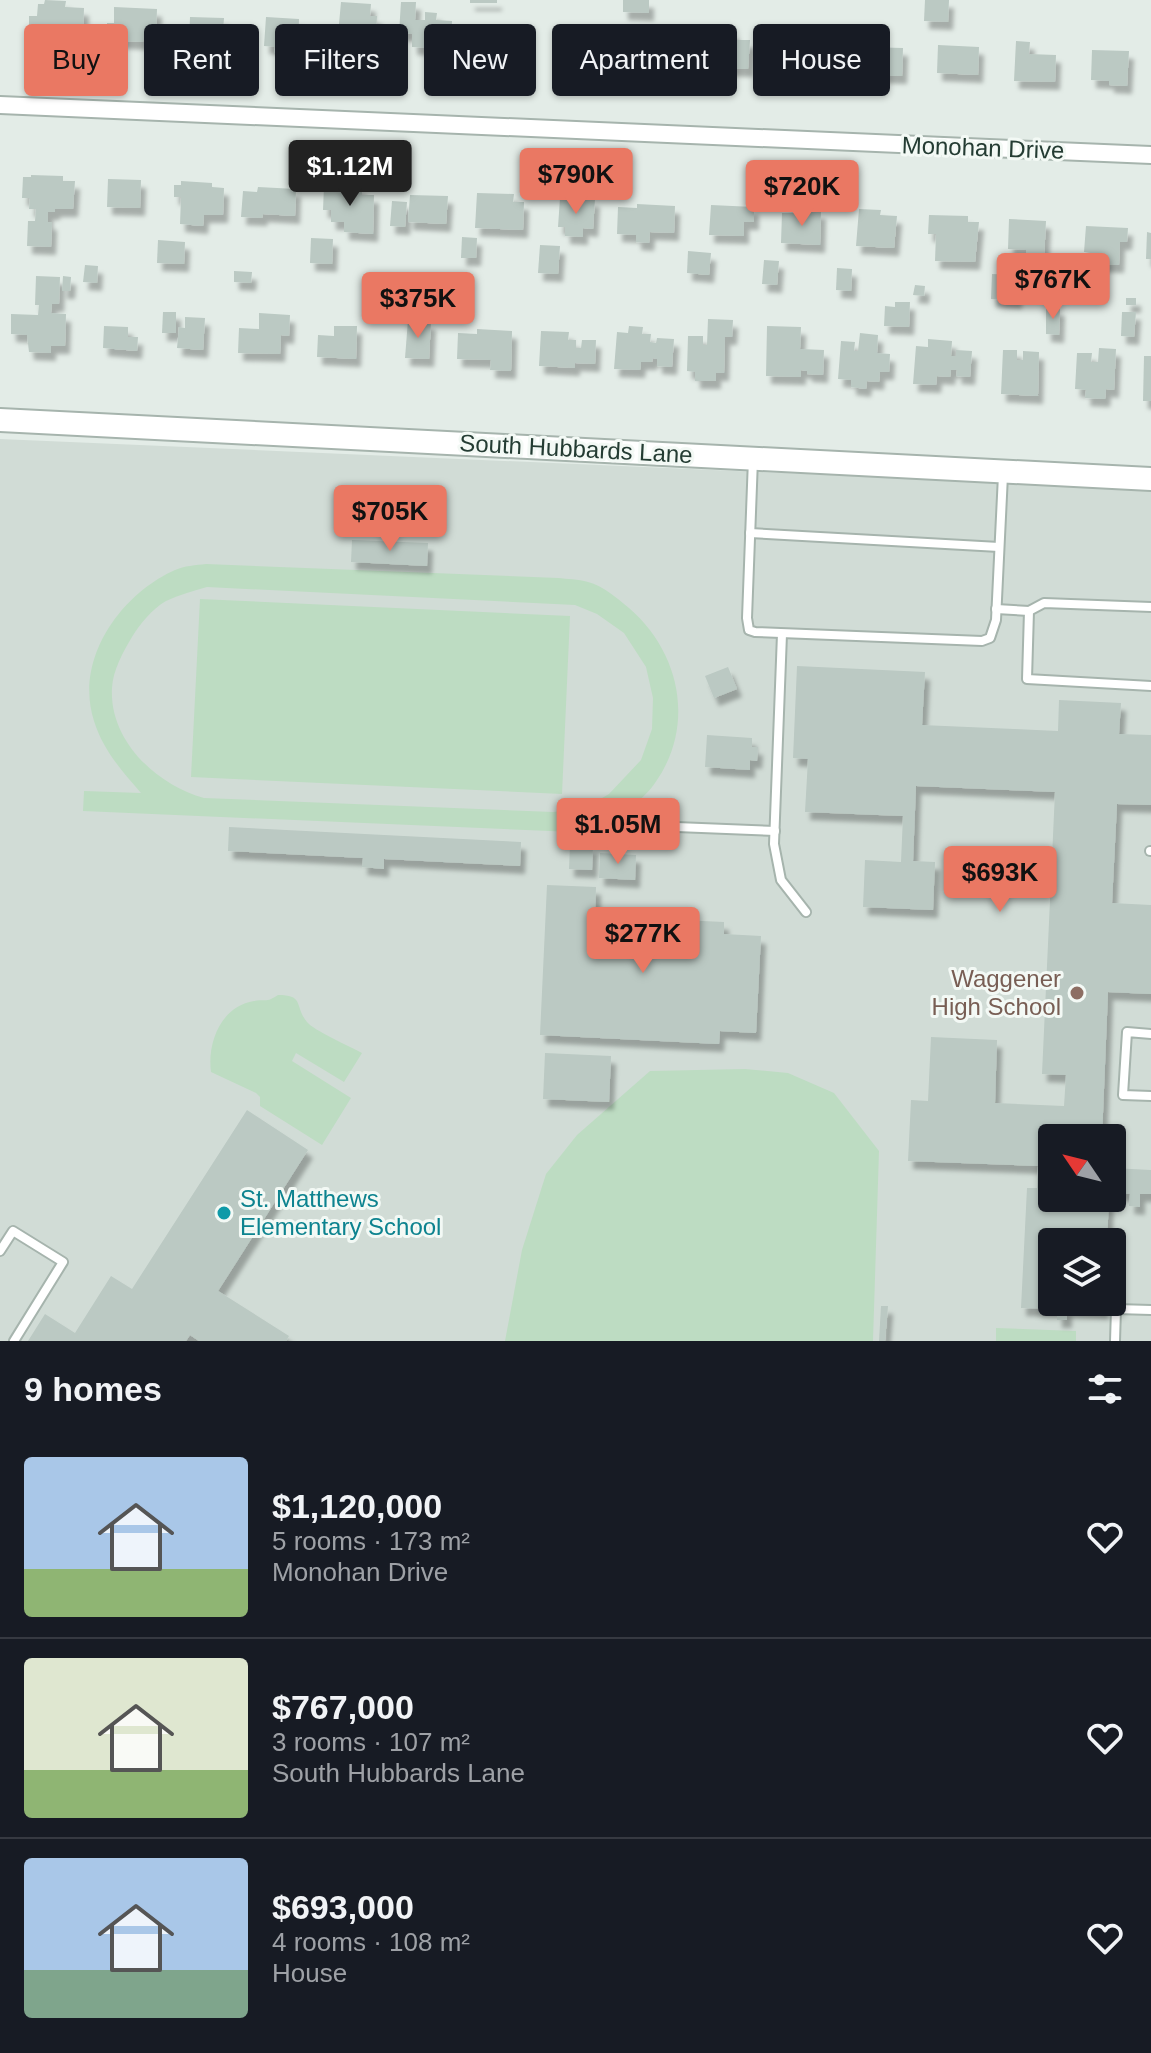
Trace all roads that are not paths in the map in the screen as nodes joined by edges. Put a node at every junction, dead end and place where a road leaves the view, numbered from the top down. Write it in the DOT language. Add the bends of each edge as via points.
graph roads {
  1 [pos="0,105"];
  2 [pos="1151,155"];
  3 [pos="0,420"];
  4 [pos="753,458"];
  5 [pos="1003,472"];
  6 [pos="1151,479"];
  7 [pos="750,533"];
  8 [pos="999,547"];
  9 [pos="1151,607"];
  10 [pos="996,609"];
  11 [pos="1029,611"];
  12 [pos="782,634"];
  13 [pos="1151,686"];
  14 [pos="601,824"];
  15 [pos="775,831"];
  16 [pos="806,912"];
  17 [pos="1151,1034"];
  18 [pos="1151,1096"];
  19 [pos="0,1251"];
  20 [pos="1151,1310"];
  21 [pos="14,1341"];
  22 [pos="1115,1341"];
  1 -- 2 [label="street, Monohan Drive"];
  3 -- 4 [label="street, South Hubbards Lane"];
  4 -- 5 [label="street, South Hubbards Lane"];
  4 -- 7 [label="lane"];
  5 -- 6 [label="street, South Hubbards Lane"];
  5 -- 8 [label="lane"];
  7 -- 8 [label="lane"];
  7 -- 12 [label="lane" via="747,626 755,632"];
  8 -- 10 [label="lane"];
  9 -- 11 [label="lane" via="1044,603"];
  10 -- 11 [label="lane"];
  10 -- 12 [label="lane" via="993,634 982,641"];
  11 -- 13 [label="lane" via="1027,679"];
  12 -- 15 [label="lane"];
  14 -- 15 [label="lane"];
  15 -- 16 [label="lane" via="781,880"];
  17 -- 18 [label="lane" via="1127,1032 1123,1095"];
  19 -- 21 [label="lane" via="13,1231 63,1262"];
  20 -- 22 [label="lane" via="1116,1309"];
}
